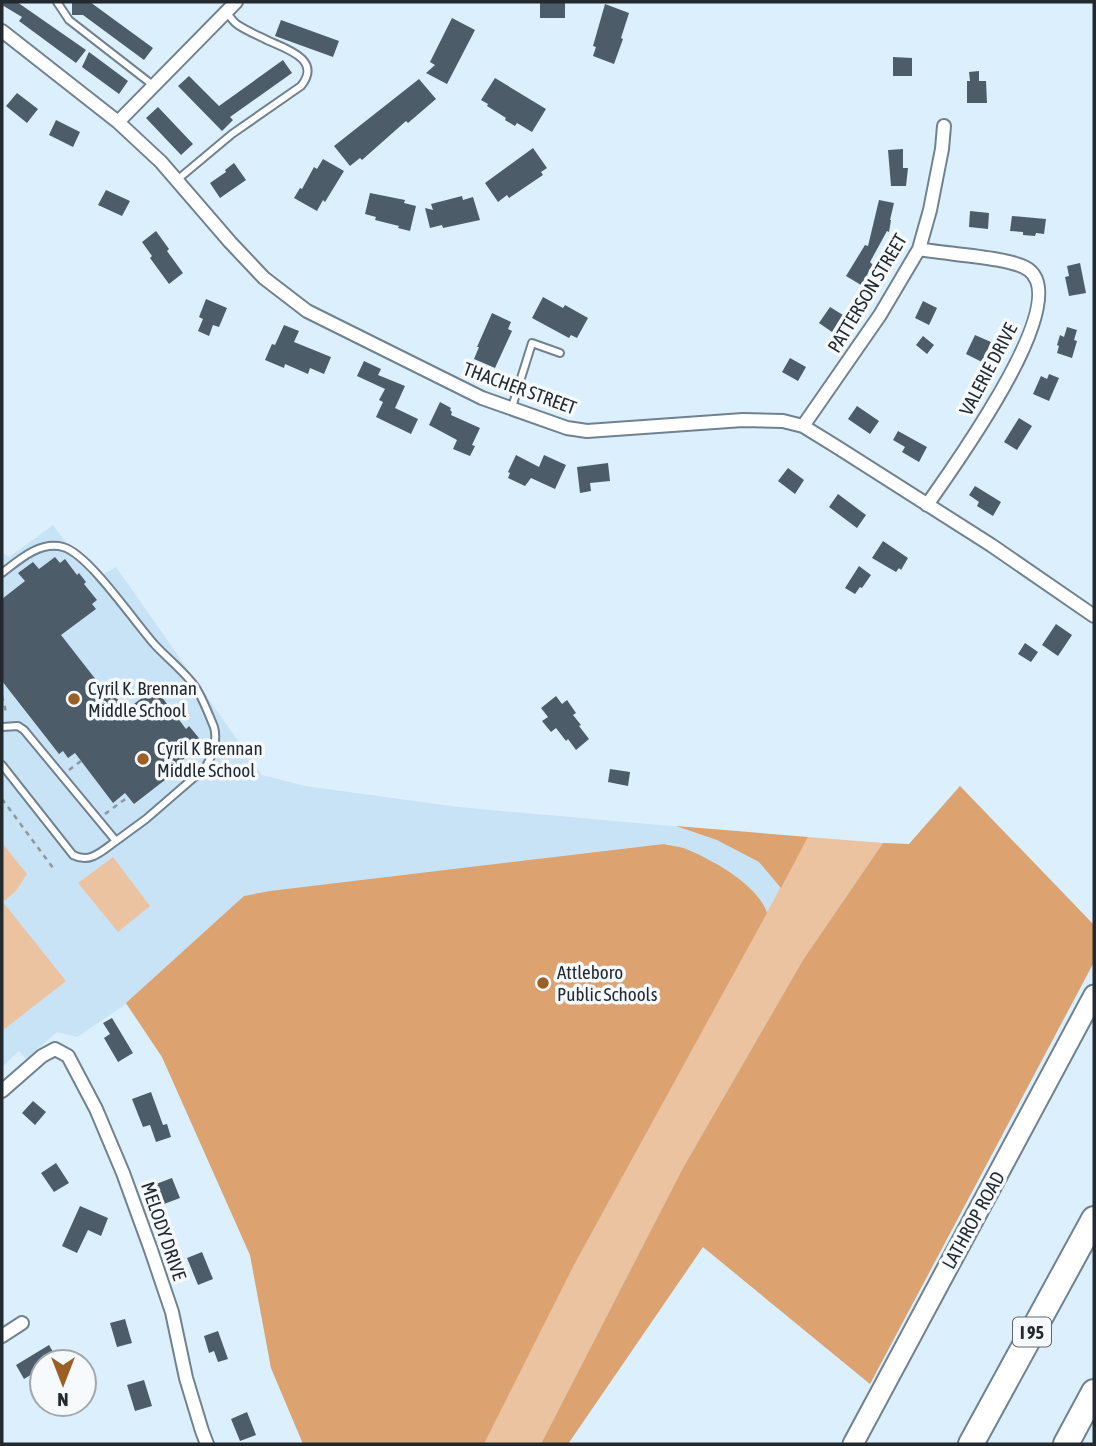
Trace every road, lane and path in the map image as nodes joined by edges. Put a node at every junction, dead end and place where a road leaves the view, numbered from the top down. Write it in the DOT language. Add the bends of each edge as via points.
graph roads {
  1 [pos="57,2"];
  2 [pos="236,2"];
  3 [pos="227,12"];
  4 [pos="2,31"];
  5 [pos="154,86"];
  6 [pos="118,122"];
  7 [pos="944,126"];
  8 [pos="177,180"];
  9 [pos="919,249"];
  10 [pos="561,353"];
  11 [pos="511,409"];
  12 [pos="803,426"];
  13 [pos="928,505"];
  14 [pos="2,573"];
  15 [pos="1094,616"];
  16 [pos="2,696"];
  17 [pos="6,712"];
  18 [pos="2,727"];
  19 [pos="81,761"];
  20 [pos="2,765"];
  21 [pos="69,770"];
  22 [pos="128,797"];
  23 [pos="2,799"];
  24 [pos="103,816"];
  25 [pos="116,841"];
  26 [pos="53,868"];
  27 [pos="1094,995"];
  28 [pos="2,1091"];
  29 [pos="1094,1219"];
  30 [pos="22,1323"];
  31 [pos="2,1336"];
  32 [pos="1094,1392"];
  33 [pos="207,1444"];
  34 [pos="853,1444"];
  35 [pos="971,1444"];
  36 [pos="1066,1444"];
  1 -- 5 [label="lane" via="69,20"];
  2 -- 3 [label="street"];
  3 -- 5 [label="street"];
  3 -- 8 [label="lane" via="236,24 293,51 303,60 306,80"];
  4 -- 6 [label="street, THACHER STREET"];
  5 -- 6 [label="street"];
  6 -- 8 [label="street, THACHER STREET"];
  7 -- 9 [label="street, PATTERSON STREET"];
  8 -- 11 [label="street, THACHER STREET" via="264,278 307,311"];
  9 -- 12 [label="street, PATTERSON STREET" via="880,315"];
  9 -- 13 [label="street, VALERIE DRIVE" via="1020,265 1035,276 1040,297 1026,345"];
  10 -- 11 [label="lane" via="532,343"];
  11 -- 12 [label="street, THACHER STREET" via="587,431 743,420"];
  12 -- 13 [label="street, THACHER STREET"];
  13 -- 15 [label="street, THACHER STREET"];
  14 -- 25 [label="lane" via="46,545 80,555 195,686 215,729 205,768"];
  16 -- 17 [label="path"];
  18 -- 25 [label="lane" via="24,730"];
  19 -- 21 [label="path"];
  20 -- 25 [label="lane" via="73,855 92,858"];
  22 -- 24 [label="path"];
  23 -- 26 [label="path"];
  27 -- 34 [label="main road, LATHROP ROAD"];
  28 -- 33 [label="street, MELODY DRIVE" via="51,1051 68,1056 123,1173 172,1312"];
  29 -- 35 [label="highway, I 95"];
  30 -- 31 [label="street"];
  32 -- 36 [label="highway"];
}
